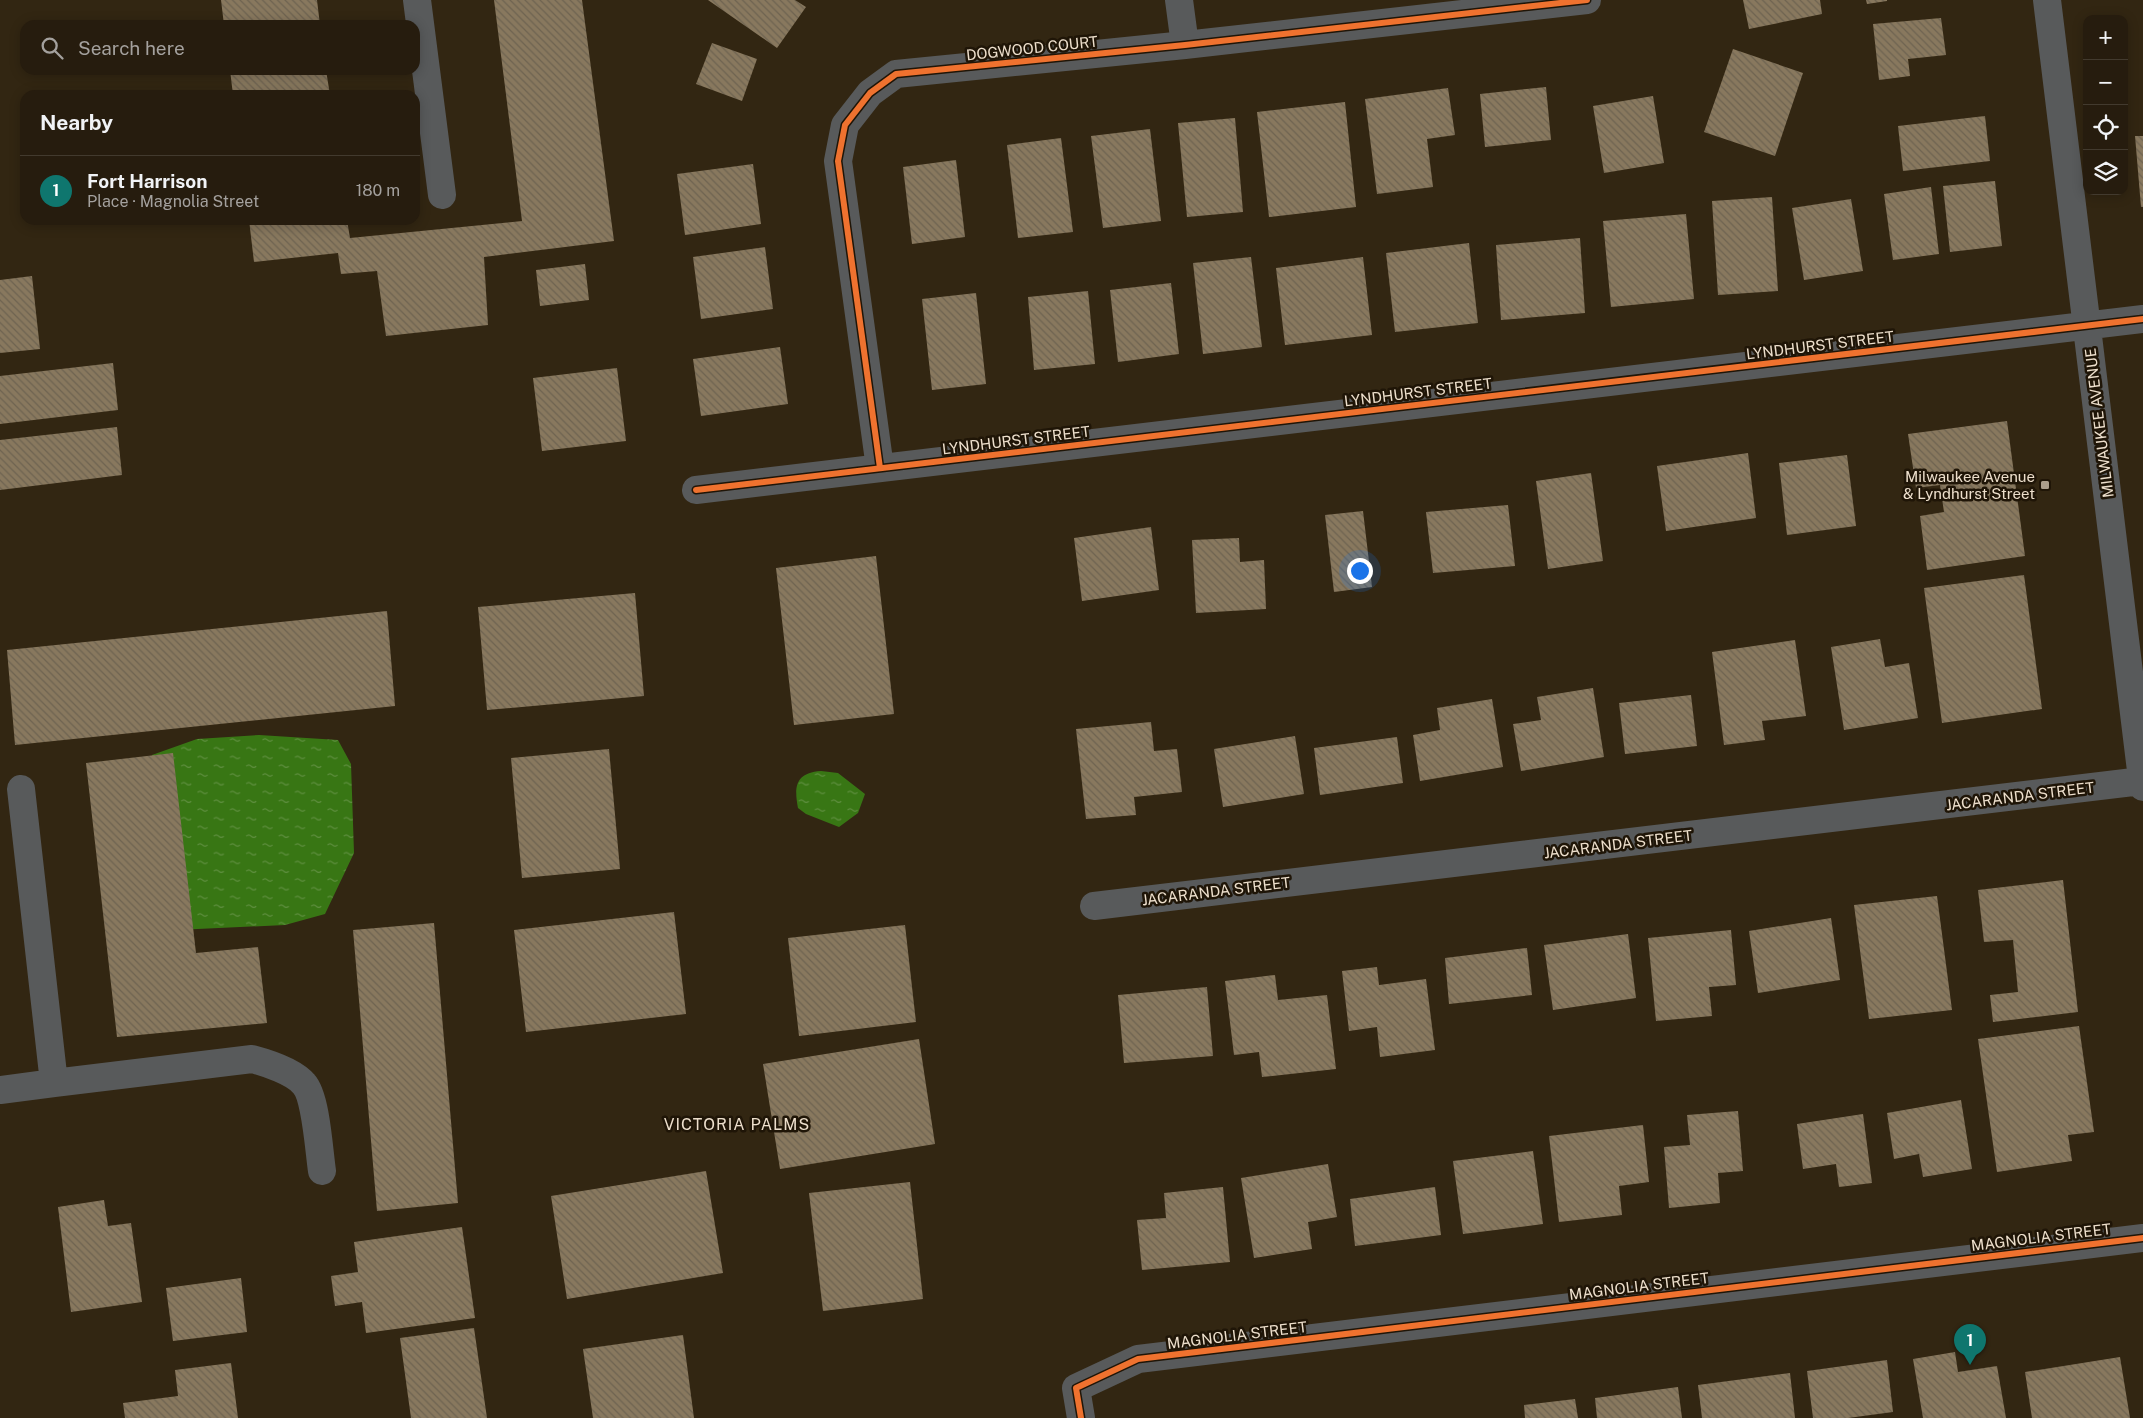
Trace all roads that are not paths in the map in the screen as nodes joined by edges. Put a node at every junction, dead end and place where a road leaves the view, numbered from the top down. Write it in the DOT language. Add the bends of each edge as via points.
graph roads {
  1 [pos="417,0"];
  2 [pos="1179,0"];
  3 [pos="1587,0"];
  4 [pos="2047,0"];
  5 [pos="420,20"];
  6 [pos="420,23"];
  7 [pos="1185,46"];
  8 [pos="442,195"];
  9 [pos="2143,318"];
  10 [pos="2087,326"];
  11 [pos="880,468"];
  12 [pos="696,490"];
  13 [pos="2143,784"];
  14 [pos="21,789"];
  15 [pos="1094,906"];
  16 [pos="54,1083"];
  17 [pos="0,1090"];
  18 [pos="322,1170"];
  19 [pos="2143,1238"];
  20 [pos="1080,1418"];
  1 -- 5 [label="street"];
  2 -- 7 [label="street"];
  3 -- 7 [label="street, DOGWOOD COURT"];
  4 -- 10 [label="street, MILWAUKEE AVENUE"];
  6 -- 8 [label="street"];
  7 -- 11 [label="street, DOGWOOD COURT" via="896,74 870,93 845,125 838,161"];
  9 -- 10 [label="street, LYNDHURST STREET"];
  10 -- 11 [label="street, LYNDHURST STREET"];
  10 -- 13 [label="street, MILWAUKEE AVENUE"];
  11 -- 12 [label="street, LYNDHURST STREET"];
  13 -- 15 [label="street, JACARANDA STREET"];
  14 -- 16 [label="street"];
  16 -- 17 [label="street"];
  16 -- 18 [label="street" via="252,1059 276,1066 304,1084 314,1109"];
  19 -- 20 [label="street, MAGNOLIA STREET" via="1138,1359 1076,1388"];
}
